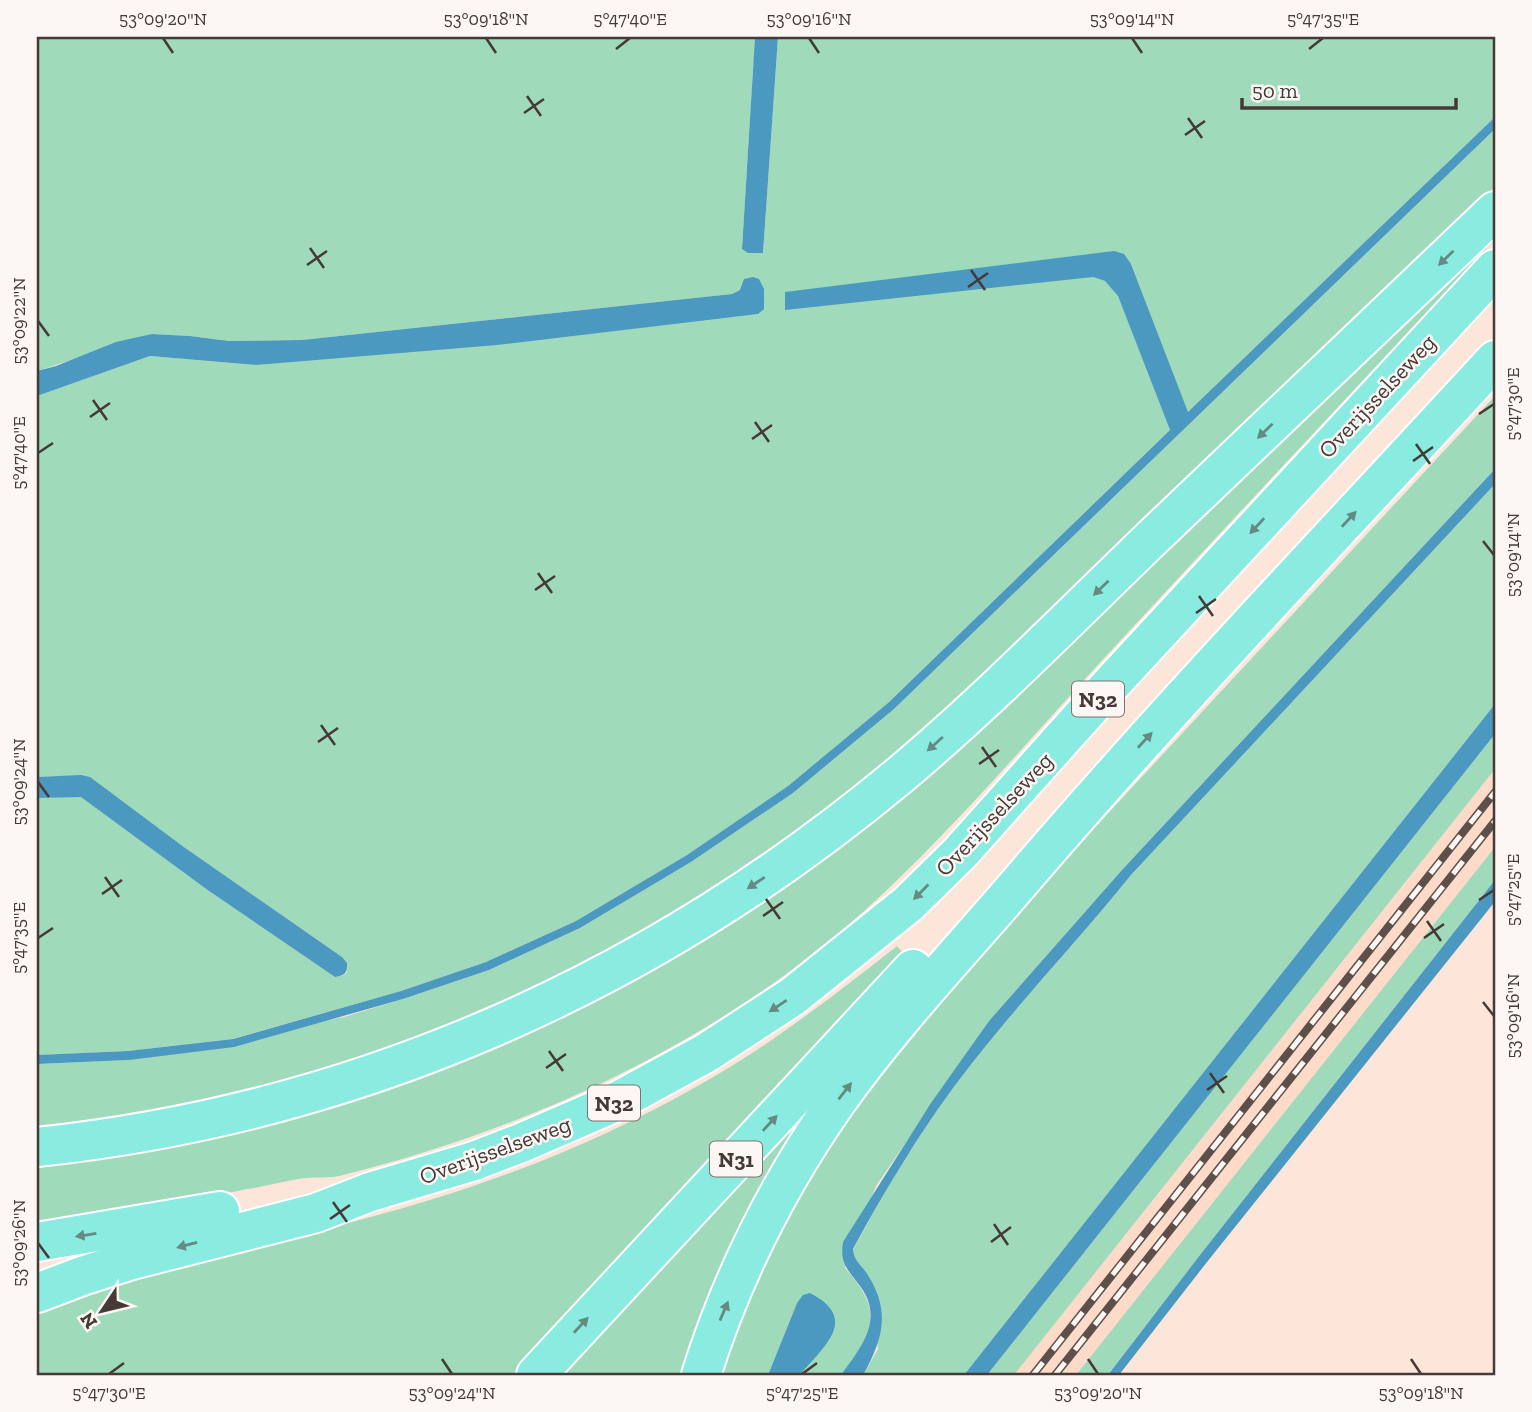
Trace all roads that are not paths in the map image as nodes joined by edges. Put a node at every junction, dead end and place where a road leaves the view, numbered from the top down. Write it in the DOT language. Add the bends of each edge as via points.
graph roads {
  1 [pos="1495,211"];
  2 [pos="1495,269"];
  3 [pos="1495,360"];
  4 [pos="1099,790"];
  5 [pos="37,1147"];
  6 [pos="370,1192"];
  7 [pos="37,1242"];
  8 [pos="37,1293"];
  9 [pos="536,1375"];
  10 [pos="701,1375"];
  1 -- 5 [label="highway, one-way" via="928,750 826,833 712,913 575,990 383,1071 233,1114 130,1135"];
  2 -- 6 [label="highway, Overijsselseweg / N32, one-way" via="960,853 873,934 751,1025 618,1101 474,1161"];
  4 -- 3 [label="highway, N32, one-way"];
  9 -- 4 [label="highway, N31, one-way" via="937,943"];
  10 -- 4 [label="highway, N31, one-way" via="758,1231 838,1099"];
  6 -- 7 [label="highway, N32, one-way" via="309,1193"];
  6 -- 8 [label="highway, N32, one-way" via="316,1213 132,1260"];
}
